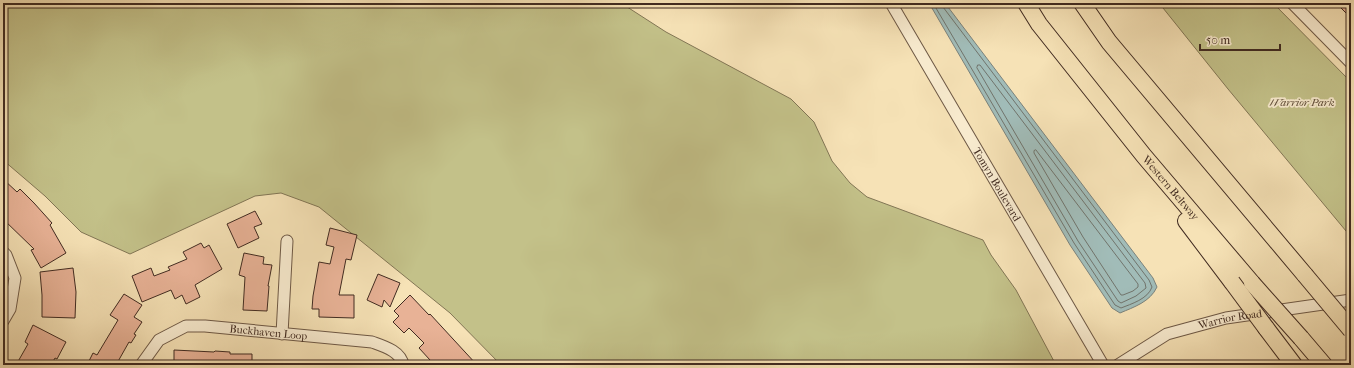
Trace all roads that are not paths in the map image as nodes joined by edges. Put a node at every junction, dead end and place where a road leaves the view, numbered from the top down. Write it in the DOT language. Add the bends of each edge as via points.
graph roads {
  1 [pos="891,3"];
  2 [pos="1026,3"];
  3 [pos="1082,3"];
  4 [pos="1292,3"];
  5 [pos="1039,24"];
  6 [pos="1351,63"];
  7 [pos="287,241"];
  8 [pos="3,252"];
  9 [pos="1351,300"];
  10 [pos="3,321"];
  11 [pos="1351,330"];
  12 [pos="282,334"];
  13 [pos="141,365"];
  14 [pos="403,365"];
  15 [pos="1103,365"];
  16 [pos="1118,365"];
  17 [pos="1294,365"];
  18 [pos="1324,365"];
  1 -- 15 [label="street, Tomyn Boulevard"];
  2 -- 5 [label="highway, Western Beltway"];
  3 -- 11 [label="highway, bridge" via="1109,42"];
  4 -- 6 [label="street"];
  5 -- 17 [label="highway, bridge"];
  5 -- 18 [label="highway, Western Beltway, bridge" via="1144,156"];
  7 -- 12 [label="street"];
  8 -- 10 [label="street" via="15,278 10,309"];
  9 -- 16 [label="street, Warrior Road" via="1226,318 1167,334"];
  12 -- 13 [label="street, Buckhaven Loop" via="186,326 159,340"];
  12 -- 14 [label="street, Buckhaven Loop" via="372,342 390,349"];
}
